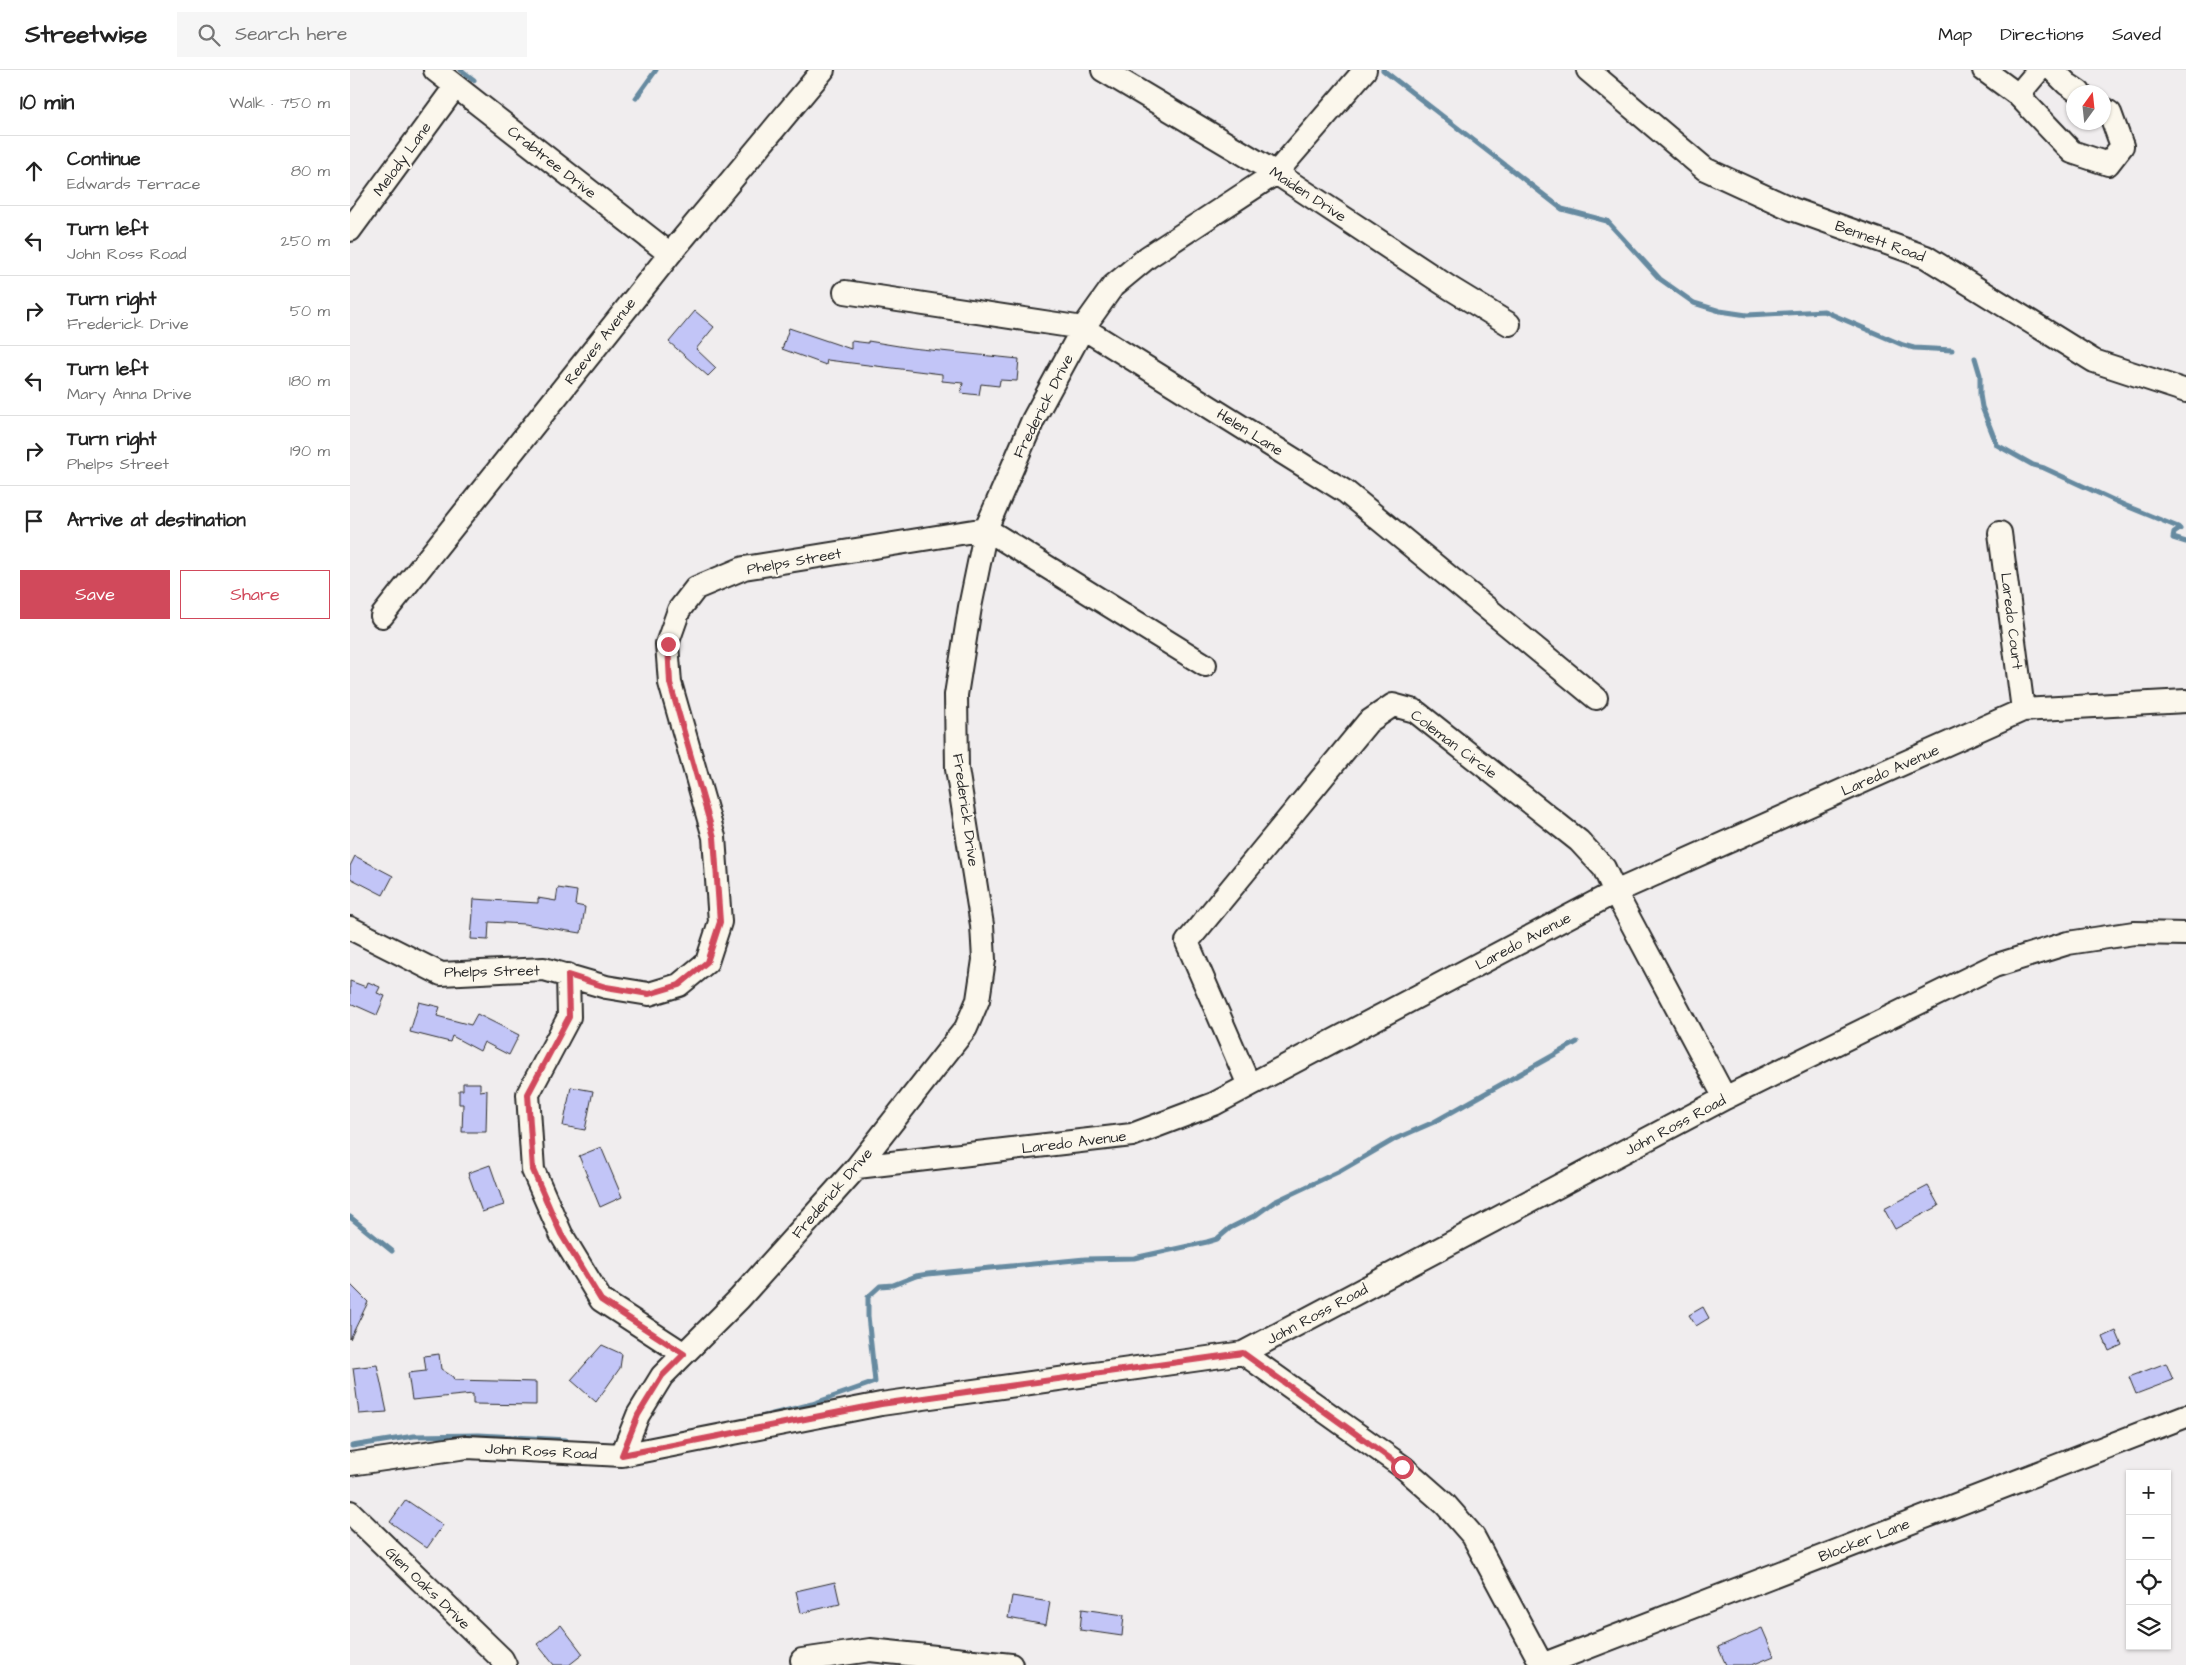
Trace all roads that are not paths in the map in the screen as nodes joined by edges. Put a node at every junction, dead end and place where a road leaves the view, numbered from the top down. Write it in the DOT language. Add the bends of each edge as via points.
graph roads {
  1 [pos="435,70"];
  2 [pos="823,70"];
  3 [pos="1103,70"];
  4 [pos="1365,70"];
  5 [pos="1588,70"];
  6 [pos="1984,70"];
  7 [pos="2039,70"];
  8 [pos="2053,70"];
  9 [pos="2068,85"];
  10 [pos="455,87"];
  11 [pos="2018,95"];
  12 [pos="2111,116"];
  13 [pos="1276,172"];
  14 [pos="350,230"];
  15 [pos="670,254"];
  16 [pos="845,292"];
  17 [pos="1509,324"];
  18 [pos="1083,328"];
  19 [pos="2186,392"];
  20 [pos="986,529"];
  21 [pos="2000,533"];
  22 [pos="382,616"];
  23 [pos="1205,665"];
  24 [pos="1596,698"];
  25 [pos="2186,700"];
  26 [pos="2023,710"];
  27 [pos="1615,892"];
  28 [pos="350,928"];
  29 [pos="2186,934"];
  30 [pos="568,975"];
  31 [pos="1249,1085"];
  32 [pos="1725,1098"];
  33 [pos="857,1167"];
  34 [pos="1243,1353"];
  35 [pos="684,1354"];
  36 [pos="2186,1416"];
  37 [pos="622,1455"];
  38 [pos="350,1464"];
  39 [pos="350,1512"];
  40 [pos="802,1660"];
  41 [pos="506,1665"];
  42 [pos="1011,1665"];
  43 [pos="1542,1665"];
  1 -- 10 [label="street, Crabtree Drive"];
  2 -- 15 [label="street, Reeves Avenue"];
  3 -- 13 [label="street, Maiden Drive"];
  4 -- 13 [label="street, Frederick Drive"];
  5 -- 19 [label="street, Bennett Road" via="1705,169 1792,209 1926,257 2094,361"];
  6 -- 11 [label="street"];
  7 -- 11 [label="street"];
  8 -- 9 [label="street"];
  10 -- 14 [label="street, Melody Lane"];
  10 -- 15 [label="street, Crabtree Drive"];
  11 -- 12 [label="street" via="2072,152 2108,164 2122,146"];
  13 -- 17 [label="street, Maiden Drive"];
  13 -- 18 [label="street, Frederick Drive" via="1148,257 1113,286"];
  15 -- 22 [label="street, Reeves Avenue"];
  16 -- 18 [label="street, Helen Lane"];
  18 -- 20 [label="street, Frederick Drive" via="1033,420"];
  18 -- 24 [label="street, Helen Lane" via="1346,492"];
  20 -- 23 [label="street"];
  20 -- 30 [label="street, Phelps Street" via="744,568 696,588 679,610 668,644 670,683 714,837 720,922 707,962 679,985 649,994 606,987"];
  20 -- 33 [label="street, Frederick Drive" via="956,694 957,769 982,925 984,960 978,1000 966,1028"];
  21 -- 26 [label="street, Laredo Court"];
  25 -- 26 [label="street, Laredo Avenue"];
  26 -- 27 [label="street, Laredo Avenue"];
  27 -- 31 [label="street, Laredo Avenue"];
  27 -- 31 [label="street, Coleman Circle" via="1604,868 1578,842 1415,711 1393,705 1368,722 1187,942"];
  27 -- 32 [label="street, Coleman Circle"];
  28 -- 30 [label="street, Phelps Street" via="441,974 544,969"];
  29 -- 32 [label="street, John Ross Road" via="2134,933 2068,943 1994,966"];
  30 -- 35 [label="street" via="569,1017 528,1094 533,1170 561,1234 601,1300"];
  31 -- 33 [label="street, Laredo Avenue" via="1214,1104 1132,1135"];
  32 -- 34 [label="street, John Ross Road"];
  33 -- 35 [label="street, Frederick Drive" via="739,1299"];
  34 -- 37 [label="street, John Ross Road" via="881,1404"];
  34 -- 43 [label="street" via="1402,1467 1445,1504 1472,1536"];
  35 -- 37 [label="street, Frederick Drive" via="662,1376 638,1415"];
  36 -- 43 [label="street, Blocker Lane"];
  37 -- 38 [label="street, John Ross Road" via="467,1447"];
  39 -- 41 [label="street, Glen Oaks Drive"];
  40 -- 42 [label="street" via="870,1650"];
}
